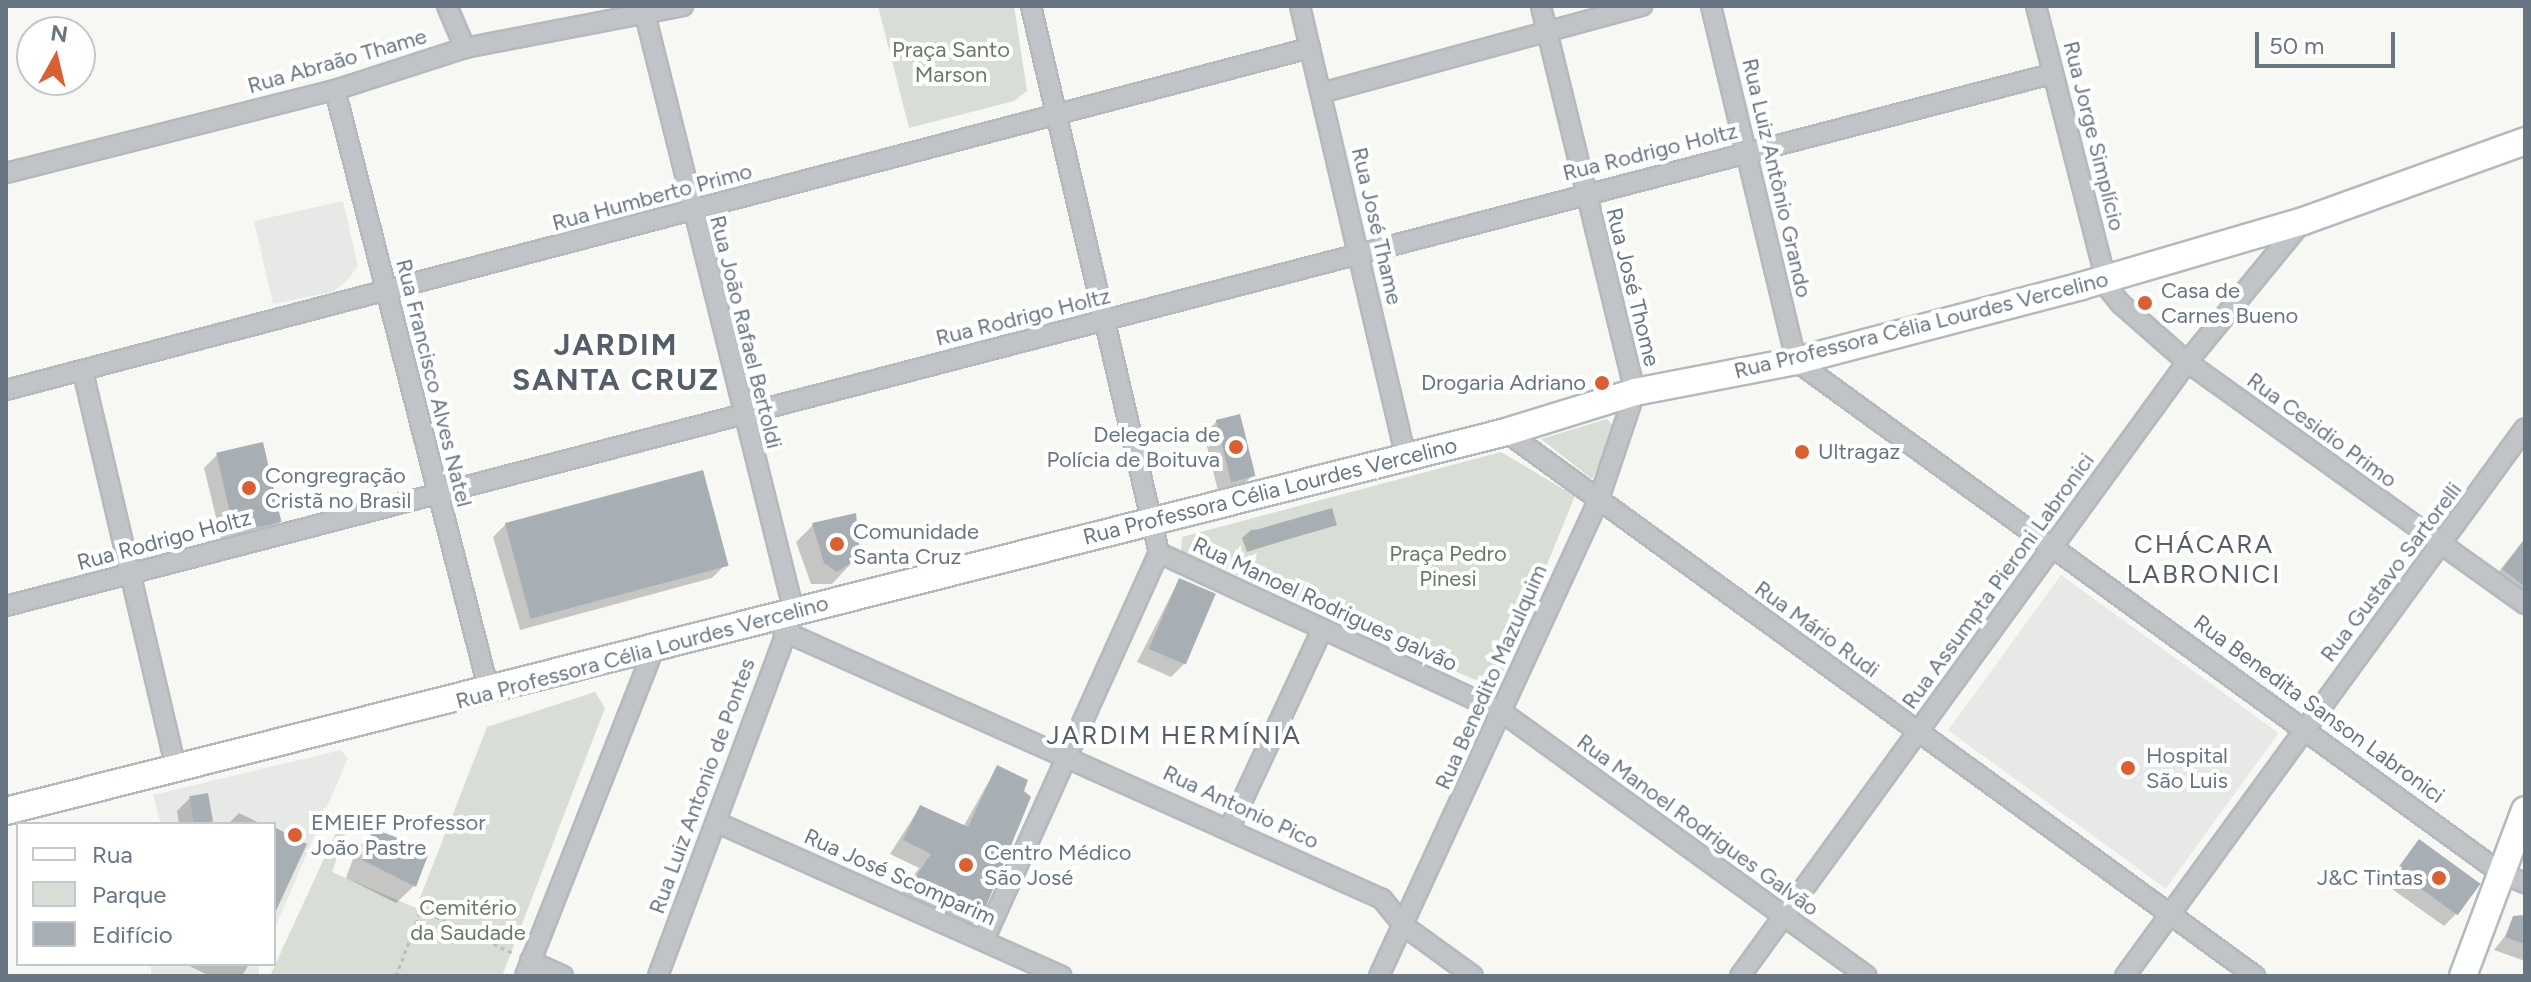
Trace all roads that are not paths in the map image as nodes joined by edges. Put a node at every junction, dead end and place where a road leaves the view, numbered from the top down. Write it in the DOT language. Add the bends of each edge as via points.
graph roads {
  1 [pos="447,6"];
  2 [pos="683,6"];
  3 [pos="1031,6"];
  4 [pos="1300,6"];
  5 [pos="1541,6"];
  6 [pos="1642,6"];
  7 [pos="1711,6"];
  8 [pos="2036,6"];
  9 [pos="644,11"];
  10 [pos="1548,33"];
  11 [pos="465,48"];
  12 [pos="1310,48"];
  13 [pos="2052,74"];
  14 [pos="335,90"];
  15 [pos="1321,93"];
  16 [pos="1060,112"];
  17 [pos="2520,148"];
  18 [pos="1746,152"];
  19 [pos="6,173"];
  20 [pos="1584,194"];
  21 [pos="691,212"];
  22 [pos="2303,221"];
  23 [pos="1358,251"];
  24 [pos="2106,278"];
  25 [pos="387,292"];
  26 [pos="1110,321"];
  27 [pos="1796,361"];
  28 [pos="2187,362"];
  29 [pos="83,372"];
  30 [pos="6,390"];
  31 [pos="1635,392"];
  32 [pos="741,416"];
  33 [pos="2525,428"];
  34 [pos="1506,432"];
  35 [pos="1406,457"];
  36 [pos="438,495"];
  37 [pos="1599,499"];
  38 [pos="1156,519"];
  39 [pos="2056,545"];
  40 [pos="2442,547"];
  41 [pos="1159,553"];
  42 [pos="129,576"];
  43 [pos="2525,604"];
  44 [pos="6,606"];
  45 [pos="788,622"];
  46 [pos="1322,630"];
  47 [pos="653,651"];
  48 [pos="488,687"];
  49 [pos="1502,712"];
  50 [pos="2304,727"];
  51 [pos="1917,733"];
  52 [pos="1065,754"];
  53 [pos="176,769"];
  54 [pos="2525,810"];
  55 [pos="6,811"];
  56 [pos="718,823"];
  57 [pos="1230,827"];
  58 [pos="2513,878"];
  59 [pos="2169,914"];
  60 [pos="1783,918"];
  61 [pos="1404,926"];
  62 [pos="984,940"];
  63 [pos="528,969"];
  64 [pos="563,976"];
  65 [pos="658,976"];
  66 [pos="1062,976"];
  67 [pos="1379,976"];
  68 [pos="1473,976"];
  69 [pos="1740,976"];
  70 [pos="1867,976"];
  71 [pos="2125,976"];
  72 [pos="2255,976"];
  73 [pos="2463,976"];
  1 -- 11 [label="street"];
  2 -- 9 [label="street, Rua Abraão Thame"];
  3 -- 16 [label="street, Rua Manoel Rodrigues galvão"];
  4 -- 12 [label="street, Rua José Thame"];
  5 -- 10 [label="street, Rua José Thome"];
  6 -- 10 [label="street"];
  7 -- 18 [label="street, Rua Luiz Antônio Grando"];
  8 -- 13 [label="street, Rua Jorge Simplício"];
  9 -- 11 [label="street, Rua Abraão Thame"];
  9 -- 21 [label="street, Rua João Rafael Bertoldi"];
  10 -- 15 [label="street"];
  10 -- 20 [label="street, Rua José Thome"];
  11 -- 14 [label="street, Rua Abraão Thame"];
  12 -- 15 [label="street, Rua José Thame"];
  12 -- 16 [label="street, Rua Humberto Primo"];
  13 -- 18 [label="street, Rua Rodrigo Holtz"];
  13 -- 24 [label="street, Rua Jorge Simplício"];
  14 -- 19 [label="street, Rua Abraão Thame"];
  14 -- 25 [label="street, Rua Francisco Alves Natel"];
  15 -- 23 [label="street, Rua José Thame"];
  16 -- 21 [label="street, Rua Humberto Primo"];
  16 -- 26 [label="street, Rua Manoel Rodrigues galvão"];
  17 -- 22 [label="main road, Rua Professora Célia Lourdes Vercelino"];
  18 -- 20 [label="street, Rua Rodrigo Holtz"];
  18 -- 27 [label="street, Rua Luiz Antônio Grando"];
  20 -- 23 [label="street, Rua Rodrigo Holtz"];
  20 -- 31 [label="street, Rua José Thome"];
  21 -- 25 [label="street, Rua Humberto Primo"];
  21 -- 32 [label="street, Rua João Rafael Bertoldi"];
  22 -- 24 [label="main road, Rua Professora Célia Lourdes Vercelino"];
  22 -- 28 [label="street, Rua Assumpta Pieroni Labronici"];
  23 -- 26 [label="street, Rua Rodrigo Holtz"];
  23 -- 35 [label="street, Rua José Thame"];
  24 -- 27 [label="main road, Rua Professora Célia Lourdes Vercelino"];
  24 -- 28 [label="street, Rua Cesidio Primo" via="2121,304"];
  25 -- 29 [label="street, Rua Humberto Primo"];
  25 -- 36 [label="street, Rua Francisco Alves Natel"];
  26 -- 32 [label="street, Rua Rodrigo Holtz"];
  26 -- 38 [label="street, Rua Manoel Rodrigues galvão"];
  27 -- 31 [label="main road, Rua Professora Célia Lourdes Vercelino"];
  27 -- 39 [label="street, Rua Benedita Sanson Labronici"];
  28 -- 39 [label="street, Rua Assumpta Pieroni Labronici"];
  28 -- 40 [label="street, Rua Cesidio Primo"];
  29 -- 30 [label="street, Rua Humberto Primo"];
  29 -- 42 [label="street"];
  31 -- 34 [label="main road, Rua Professora Célia Lourdes Vercelino"];
  31 -- 37 [label="street, Rua Benedito Mazulquim"];
  32 -- 36 [label="street, Rua Rodrigo Holtz"];
  32 -- 45 [label="street, Rua João Rafael Bertoldi"];
  33 -- 40 [label="street, Rua Gustavo Sartorelli"];
  34 -- 35 [label="main road, Rua Professora Célia Lourdes Vercelino"];
  34 -- 37 [label="street, Rua Mário Rudi"];
  35 -- 38 [label="main road, Rua Professora Célia Lourdes Vercelino"];
  36 -- 42 [label="street, Rua Rodrigo Holtz"];
  36 -- 48 [label="street, Rua Francisco Alves Natel"];
  37 -- 49 [label="street, Rua Benedito Mazulquim"];
  37 -- 51 [label="street, Rua Mário Rudi"];
  38 -- 41 [label="street, Rua Manoel Rodrigues galvão"];
  38 -- 45 [label="main road, Rua Professora Célia Lourdes Vercelino"];
  39 -- 50 [label="street, Rua Benedita Sanson Labronici"];
  39 -- 51 [label="street, Rua Assumpta Pieroni Labronici"];
  40 -- 43 [label="street, Rua Cesidio Primo"];
  40 -- 50 [label="street, Rua Gustavo Sartorelli"];
  41 -- 46 [label="street, Rua Manoel Rodrigues galvão"];
  41 -- 52 [label="street"];
  42 -- 44 [label="street, Rua Rodrigo Holtz"];
  42 -- 53 [label="street"];
  45 -- 47 [label="main road, Rua Professora Célia Lourdes Vercelino"];
  45 -- 52 [label="street, Rua Antonio Pico"];
  45 -- 56 [label="street, Rua Luiz Antonio de Pontes"];
  46 -- 49 [label="street, Rua Manoel Rodrigues galvão"];
  46 -- 57 [label="street"];
  47 -- 48 [label="main road, Rua Professora Célia Lourdes Vercelino"];
  47 -- 63 [label="street"];
  48 -- 53 [label="main road, Rua Professora Célia Lourdes Vercelino"];
  49 -- 60 [label="street, Rua Manoel Rodrigues Galvão"];
  49 -- 61 [label="street, Rua Benedito Mazulquim"];
  50 -- 58 [label="street, Rua Benedita Sanson Labronici"];
  50 -- 59 [label="street, Rua Gustavo Sartorelli"];
  51 -- 59 [label="street, Rua Mário Rudi"];
  51 -- 60 [label="street, Rua Assumpta Pieroni Labronici"];
  52 -- 57 [label="street, Rua Antonio Pico"];
  52 -- 62 [label="street"];
  53 -- 55 [label="main road, Rua Professora Célia Lourdes Vercelino"];
  54 -- 58 [label="main road"];
  56 -- 62 [label="street, Rua José Scomparim"];
  56 -- 65 [label="street, Rua Luiz Antonio de Pontes"];
  57 -- 61 [label="street, Rua Antonio Pico" via="1382,899"];
  58 -- 73 [label="main road"];
  59 -- 71 [label="street, Rua Gustavo Sartorelli"];
  59 -- 72 [label="street, Rua Mário Rudi"];
  60 -- 69 [label="street, Rua Assumpta Pieroni Labronici"];
  60 -- 70 [label="street, Rua Manoel Rodrigues Galvão"];
  61 -- 67 [label="street, Rua Benedito Mazulquim"];
  61 -- 68 [label="street, Rua Antonio Pico"];
  62 -- 66 [label="street, Rua José Scomparim"];
  63 -- 64 [label="street"];
}
